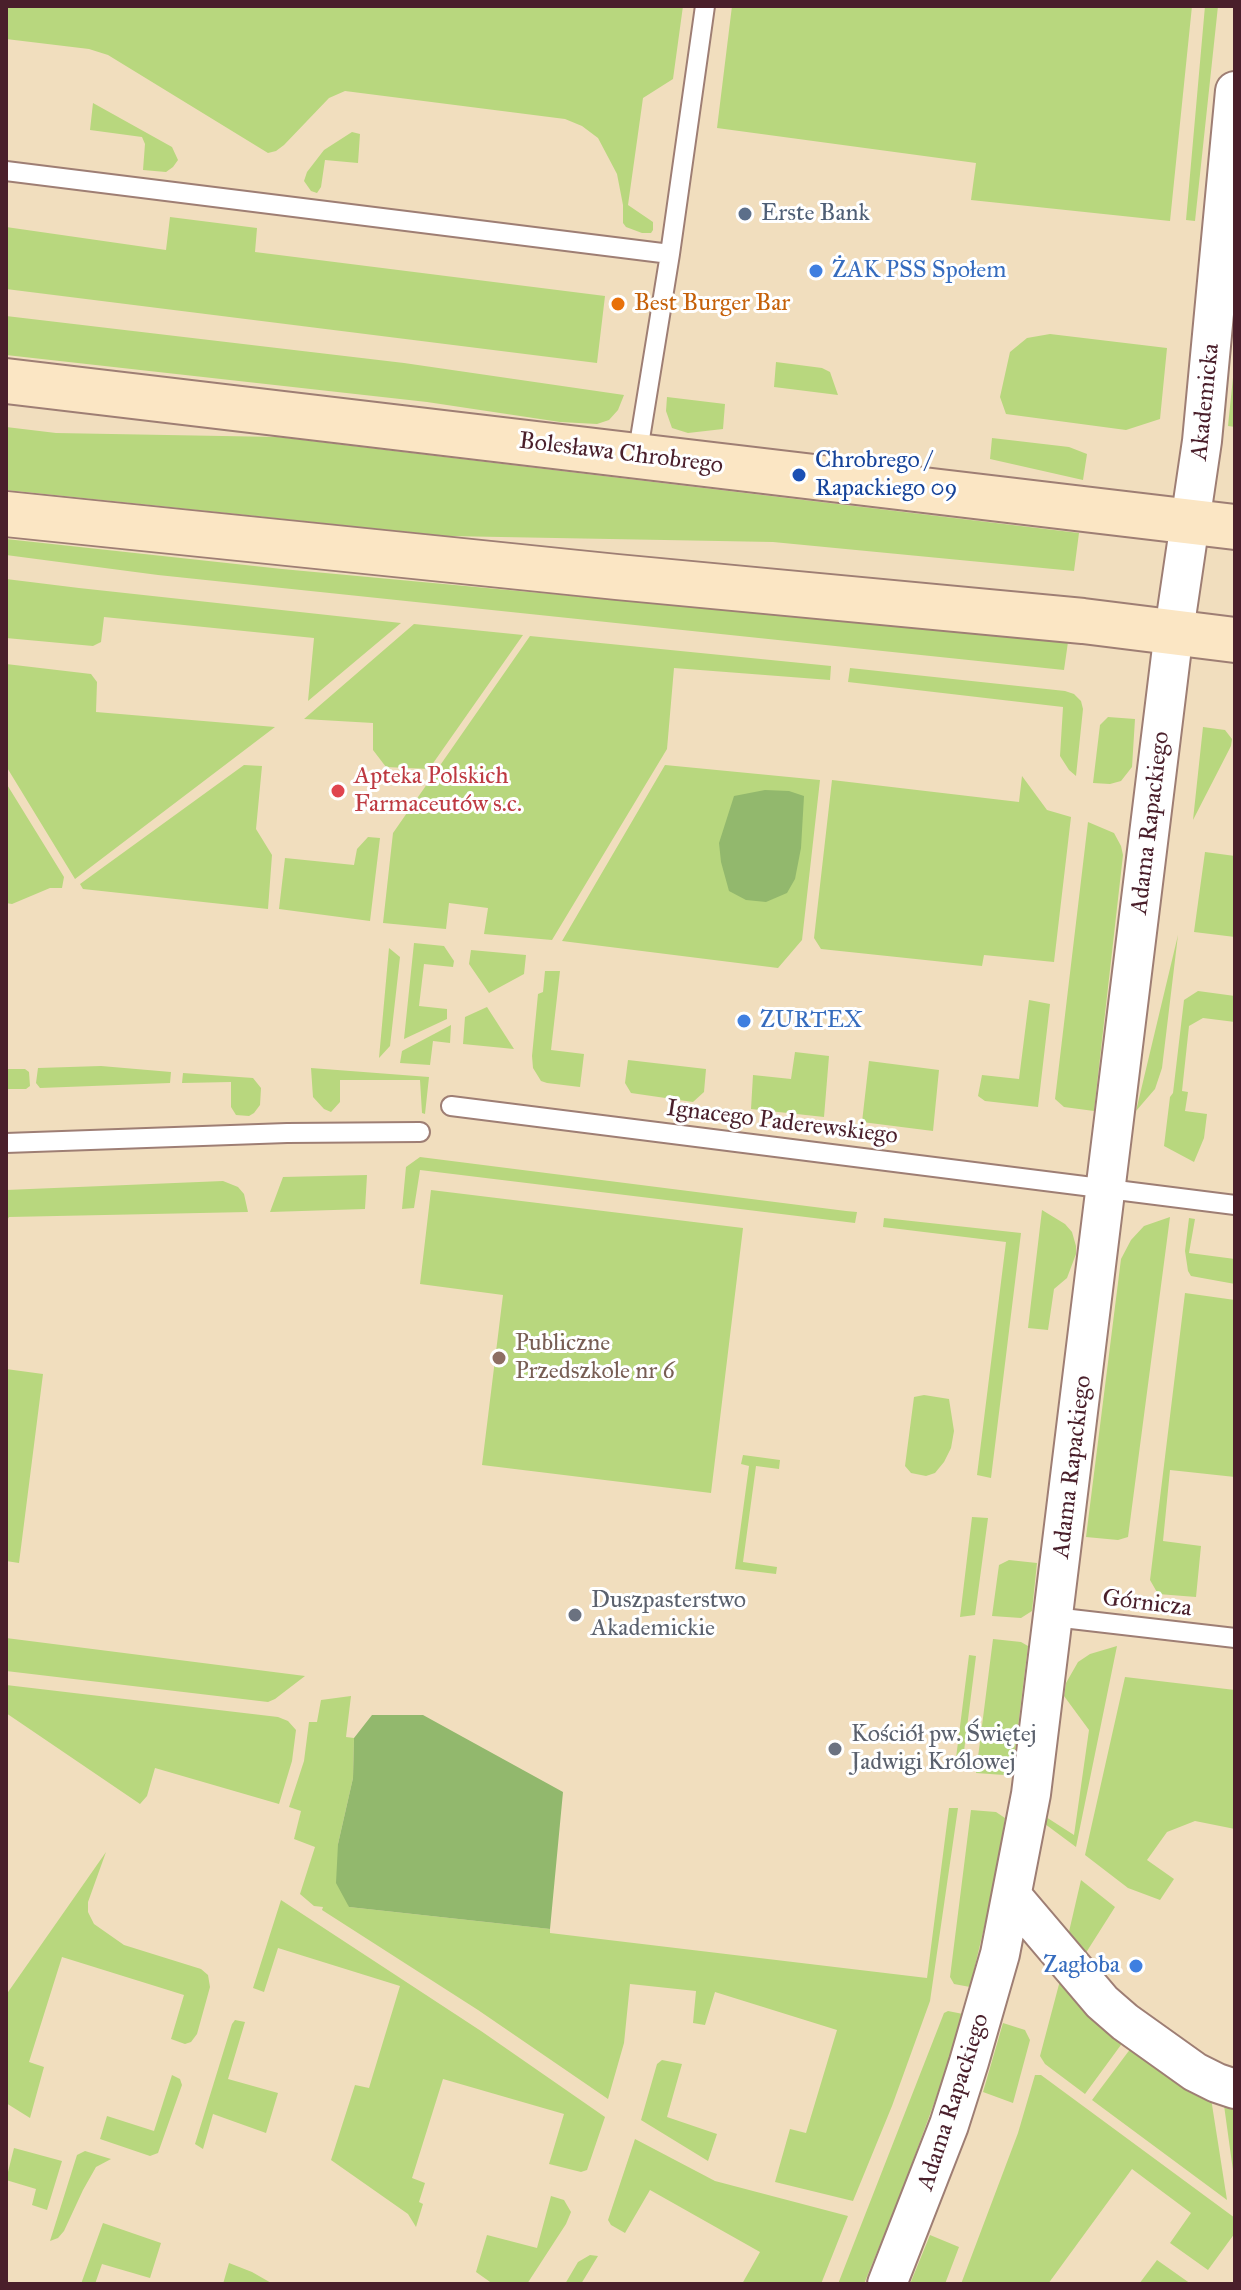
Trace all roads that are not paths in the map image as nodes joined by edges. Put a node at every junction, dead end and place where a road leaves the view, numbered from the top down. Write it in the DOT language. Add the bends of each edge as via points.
graph roads {
  1 [pos="705,6"];
  2 [pos="1235,91"];
  3 [pos="6,171"];
  4 [pos="670,254"];
  5 [pos="6,381"];
  6 [pos="637,457"];
  7 [pos="6,514"];
  8 [pos="1192,521"];
  9 [pos="1235,527"];
  10 [pos="1174,631"];
  11 [pos="1235,641"];
  12 [pos="1165,709"];
  13 [pos="451,1106"];
  14 [pos="420,1132"];
  15 [pos="6,1143"];
  16 [pos="1107,1189"];
  17 [pos="1235,1205"];
  18 [pos="1054,1617"];
  19 [pos="1235,1638"];
  20 [pos="1012,1896"];
  21 [pos="1235,2089"];
  22 [pos="887,2284"];
  1 -- 4 [label="lane"];
  2 -- 8 [label="street, Akademicka"];
  3 -- 4 [label="lane"];
  4 -- 6 [label="lane"];
  5 -- 6 [label="street, Bolesława Chrobrego"];
  6 -- 8 [label="street, Bolesława Chrobrego"];
  7 -- 10 [label="street"];
  8 -- 9 [label="street, Bolesława Chrobrego"];
  8 -- 10 [label="street, Akademicka"];
  10 -- 11 [label="street"];
  10 -- 12 [label="street, Adama Rapackiego"];
  11 -- 12 [label="street" via="1211,648 1186,670"];
  12 -- 16 [label="street, Adama Rapackiego"];
  13 -- 16 [label="lane, Ignacego Paderewskiego"];
  14 -- 15 [label="lane"];
  16 -- 17 [label="lane, Ignacego Paderewskiego"];
  16 -- 18 [label="street, Adama Rapackiego"];
  18 -- 19 [label="lane, Górnicza"];
  18 -- 20 [label="street, Adama Rapackiego"];
  20 -- 21 [label="street" via="1125,2022 1195,2072"];
  20 -- 22 [label="street, Adama Rapackiego" via="949,2125"];
}
